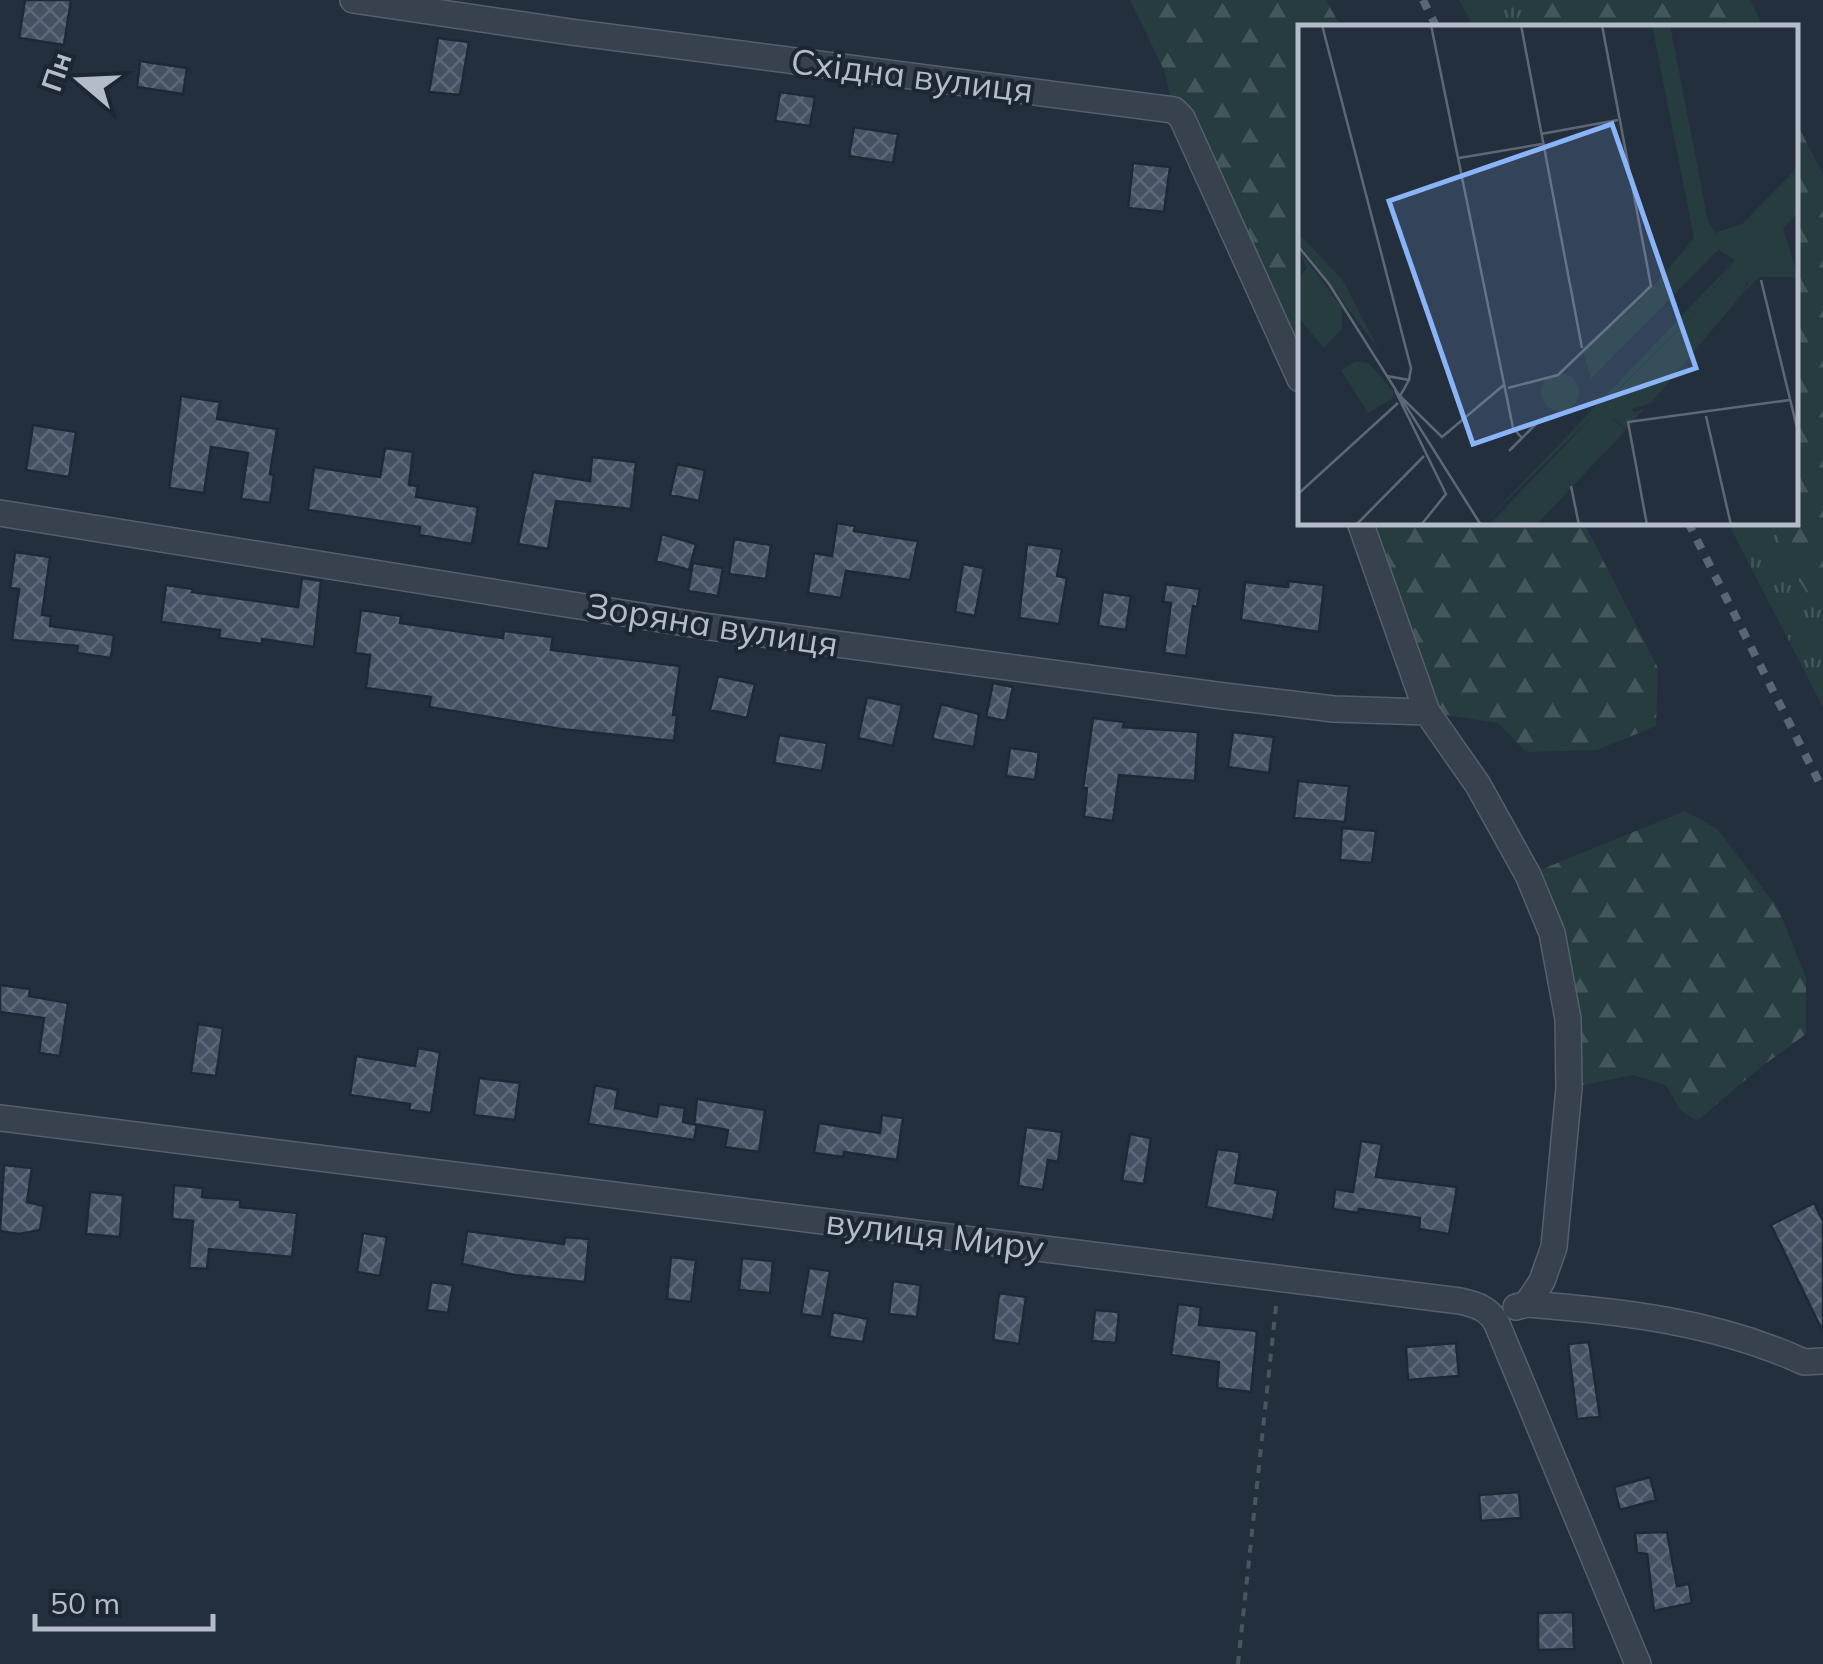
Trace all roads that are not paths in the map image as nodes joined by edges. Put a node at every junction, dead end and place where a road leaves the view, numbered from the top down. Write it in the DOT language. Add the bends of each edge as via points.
graph roads {
  1 [pos="354,0"];
  2 [pos="1298,375"];
  3 [pos="0,513"];
  4 [pos="1361,525"];
  5 [pos="1427,712"];
  6 [pos="0,1118"];
  7 [pos="1527,1304"];
  8 [pos="1492,1315"];
  9 [pos="1823,1360"];
  10 [pos="1638,1664"];
  1 -- 2 [label="street, Східна вулиця" via="1174,110"];
  3 -- 5 [label="street, Зоряна вулиця" via="710,626 1224,696"];
  4 -- 5 [label="street"];
  5 -- 7 [label="street" via="1528,875 1552,934 1568,1020 1569,1088 1554,1247"];
  6 -- 8 [label="street, вулиця Миру" via="1460,1301"];
  7 -- 8 [label="street"];
  7 -- 9 [label="street" via="1631,1312 1804,1362"];
  8 -- 10 [label="street"];
}
